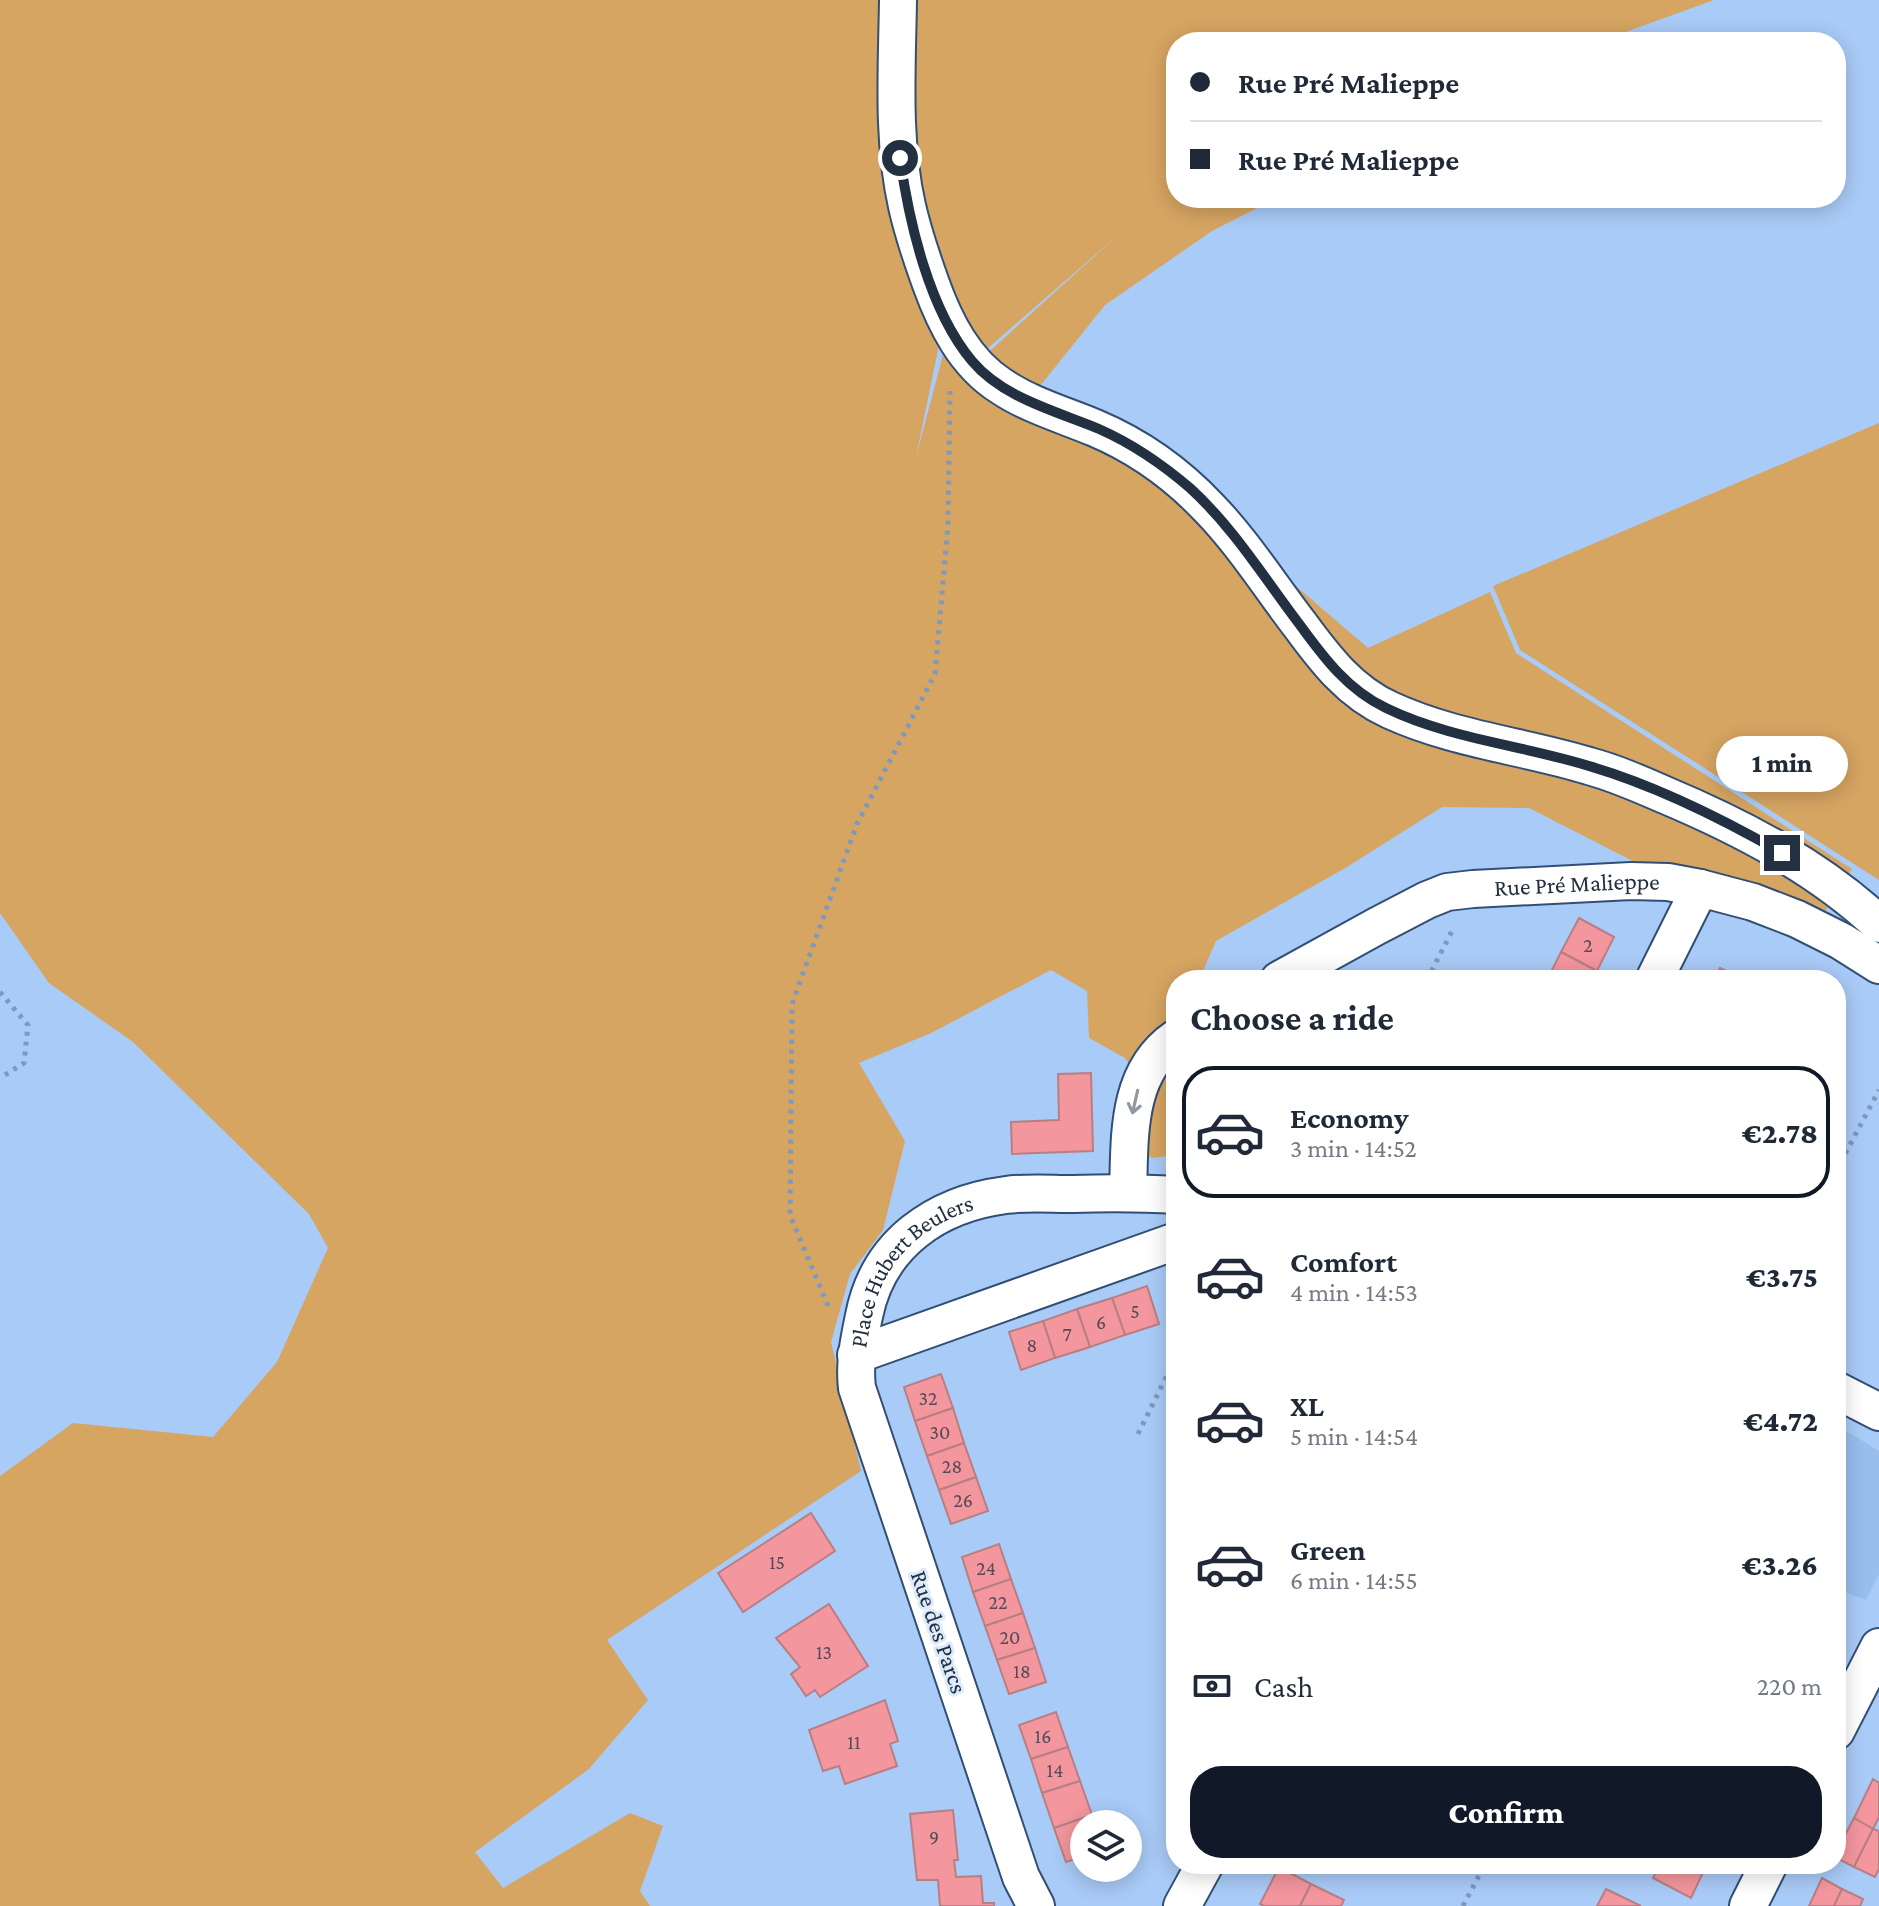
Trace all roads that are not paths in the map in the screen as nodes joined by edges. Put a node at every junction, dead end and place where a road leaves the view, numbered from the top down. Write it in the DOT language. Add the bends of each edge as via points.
graph roads {
  1 [pos="898,0"];
  2 [pos="1700,888"];
  3 [pos="1879,924"];
  4 [pos="1879,965"];
  5 [pos="1298,970"];
  6 [pos="1659,970"];
  7 [pos="1166,1045"];
  8 [pos="1128,1193"];
  9 [pos="1166,1195"];
  10 [pos="1166,1245"];
  11 [pos="856,1355"];
  12 [pos="1846,1395"];
  13 [pos="1879,1412"];
  14 [pos="1879,1647"];
  15 [pos="1846,1711"];
  16 [pos="1200,1874"];
  17 [pos="1764,1874"];
  18 [pos="1036,1906"];
  19 [pos="1182,1906"];
  20 [pos="1748,1906"];
  1 -- 3 [label="street" via="900,158 907,206 936,299 958,342 984,374 1017,395 1126,442 1169,470 1214,513 1321,653 1364,696 1417,722 1588,765 1683,802 1782,853"];
  2 -- 4 [label="street, Rue Pré Malieppe" via="1797,919"];
  2 -- 5 [label="street, Rue Pré Malieppe" via="1631,881 1447,892"];
  2 -- 6 [label="street"];
  7 -- 8 [label="street, one-way" via="1146,1070 1137,1093"];
  8 -- 9 [label="street, Place Hubert Beulers"];
  8 -- 11 [label="street, Place Hubert Beulers" via="1007,1195 936,1216 897,1247 883,1266 868,1296"];
  10 -- 11 [label="street, Place Hubert Beulers"];
  11 -- 18 [label="street, Rue des Parcs" via="857,1388 1021,1877"];
  12 -- 13 [label="street"];
  14 -- 15 [label="street"];
  16 -- 19 [label="street"];
  17 -- 20 [label="street"];
}
